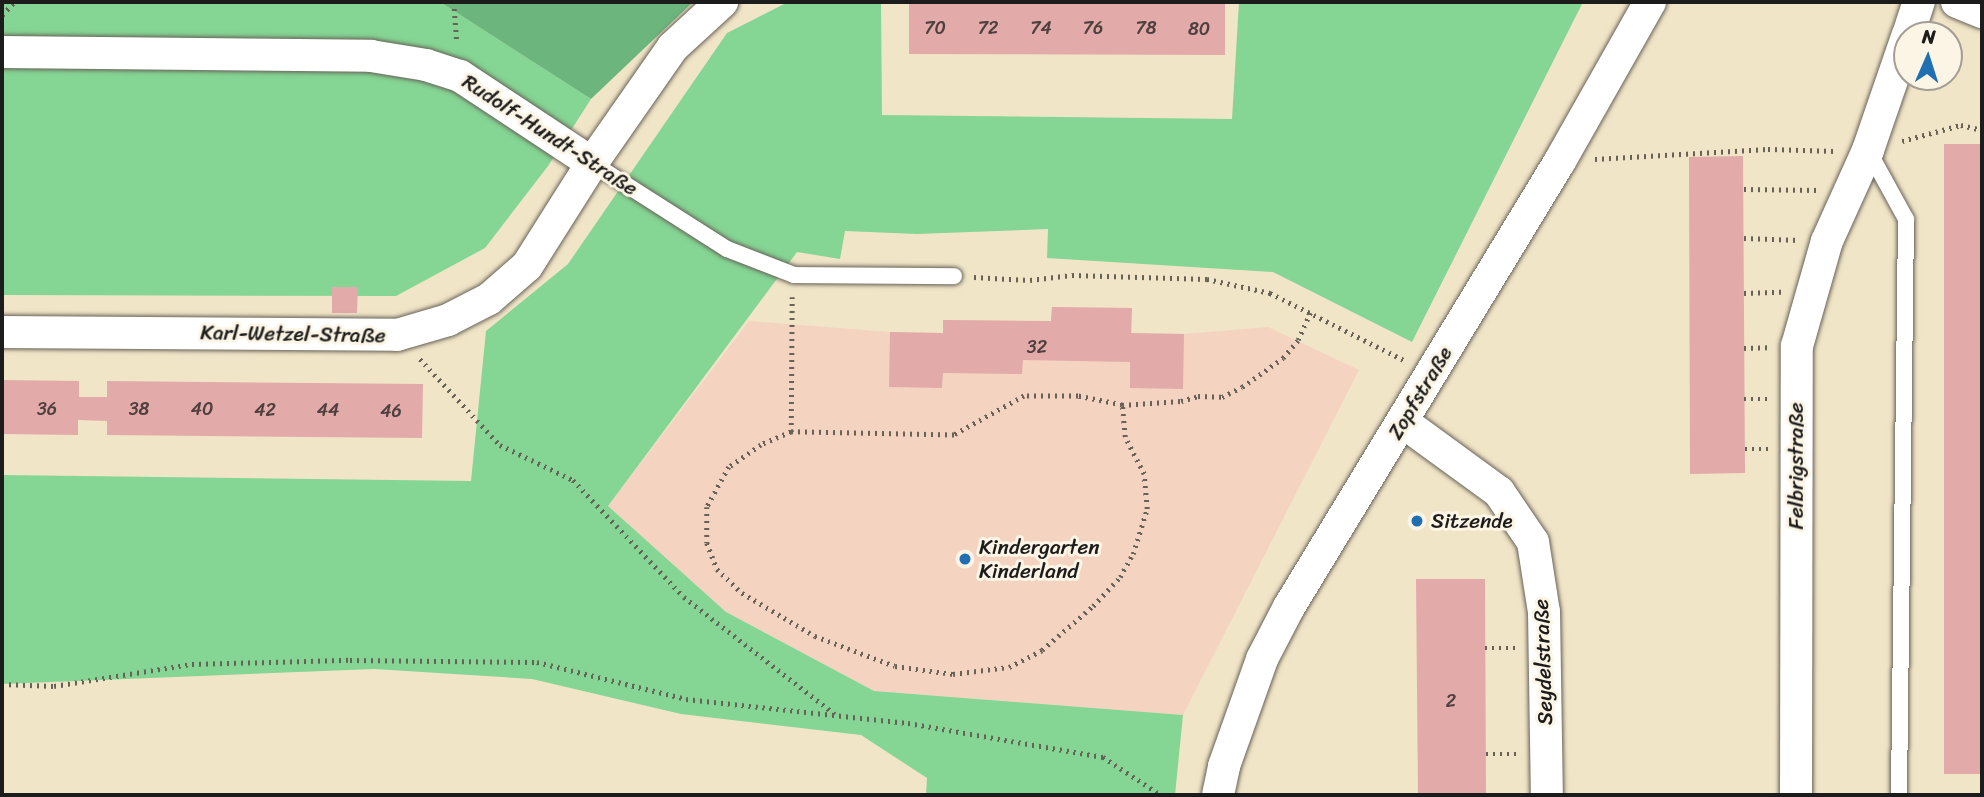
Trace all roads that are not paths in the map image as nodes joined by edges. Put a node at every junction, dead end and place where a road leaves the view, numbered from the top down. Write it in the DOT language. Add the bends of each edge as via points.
graph roads {
  1 [pos="722,2"];
  2 [pos="1650,2"];
  3 [pos="1919,2"];
  4 [pos="1957,2"];
  5 [pos="1982,12"];
  6 [pos="1912,21"];
  7 [pos="2,52"];
  8 [pos="1893,77"];
  9 [pos="1868,150"];
  10 [pos="592,163"];
  11 [pos="954,276"];
  12 [pos="2,332"];
  13 [pos="1403,422"];
  14 [pos="1218,795"];
  15 [pos="1547,795"];
  16 [pos="1796,795"];
  17 [pos="1899,795"];
  1 -- 10 [label="street, Karl-Wetzel-Straße" via="673,47"];
  2 -- 13 [label="street, Zopfstraße"];
  3 -- 6 [label="street, Felbrigstraße"];
  4 -- 5 [label="street"];
  7 -- 10 [label="street, Rudolf-Hundt-Straße" via="371,56 426,65 460,76"];
  8 -- 9 [label="street, Felbrigstraße"];
  9 -- 16 [label="street, Felbrigstraße" via="1827,241 1797,346"];
  9 -- 17 [label="lane" via="1906,219"];
  10 -- 11 [label="lane, Rudolf-Hundt-Straße" via="727,249 794,275"];
  10 -- 12 [label="street, Karl-Wetzel-Straße" via="527,266 489,299 448,320 397,335"];
  13 -- 14 [label="street, Zopfstraße" via="1262,659"];
  13 -- 15 [label="street, Seydelstraße" via="1499,492 1533,542 1544,612"];
}
